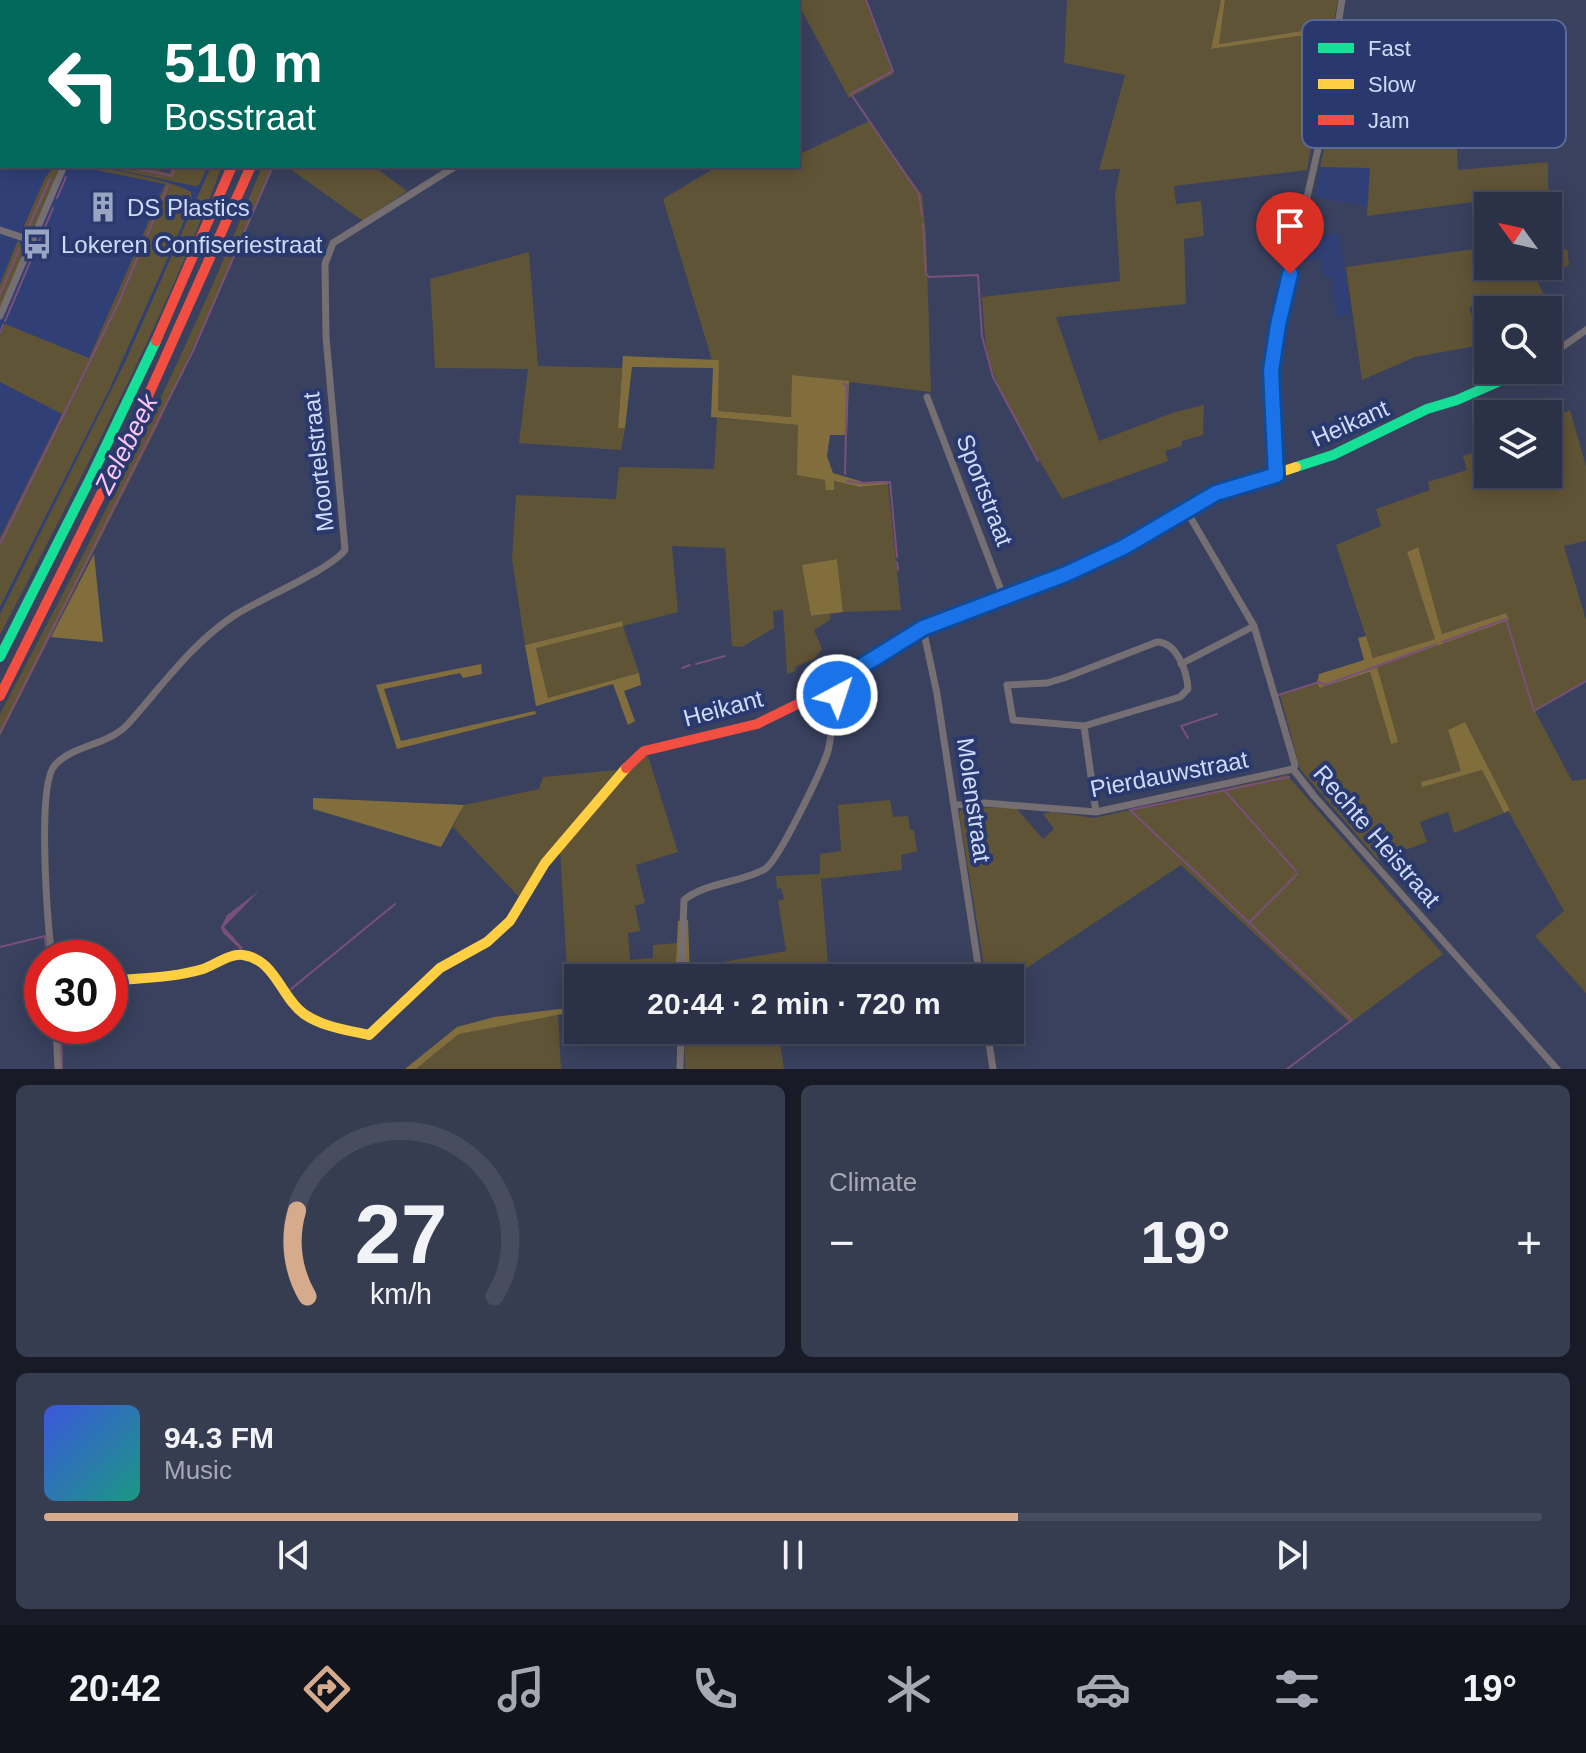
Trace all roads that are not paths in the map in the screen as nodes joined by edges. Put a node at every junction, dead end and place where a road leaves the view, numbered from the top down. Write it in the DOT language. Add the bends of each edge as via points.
graph roads {
  1 [pos="1342,0"];
  2 [pos="1339,20"];
  3 [pos="1318,148"];
  4 [pos="63,168"];
  5 [pos="231,168"];
  6 [pos="250,168"];
  7 [pos="453,168"];
  8 [pos="0,230"];
  9 [pos="33,241"];
  10 [pos="0,316"];
  11 [pos="1586,330"];
  12 [pos="1562,347"];
  13 [pos="1493,384"];
  14 [pos="927,397"];
  15 [pos="1276,475"];
  16 [pos="1186,510"];
  17 [pos="1004,598"];
  18 [pos="1254,626"];
  19 [pos="923,628"];
  20 [pos="0,657"];
  21 [pos="1181,664"];
  22 [pos="841,679"];
  23 [pos="820,693"];
  24 [pos="0,696"];
  25 [pos="833,711"];
  26 [pos="1084,726"];
  27 [pos="1293,769"];
  28 [pos="955,805"];
  29 [pos="1096,812"];
  30 [pos="50,940"];
  31 [pos="682,964"];
  32 [pos="978,964"];
  33 [pos="128,979"];
  34 [pos="57,1044"];
  35 [pos="681,1044"];
  36 [pos="989,1044"];
  37 [pos="58,1069"];
  38 [pos="680,1069"];
  39 [pos="993,1069"];
  40 [pos="1557,1069"];
  1 -- 2 [label="street"];
  3 -- 15 [label="street" via="1271,371"];
  4 -- 9 [label="street"];
  5 -- 20 [label="main road" via="151,353"];
  6 -- 24 [label="main road" via="85,533"];
  7 -- 30 [label="street, Moortelstraat" via="333,243 328,253 326,337 345,550 216,629 118,734 62,759 50,773"];
  8 -- 9 [label="street"];
  9 -- 10 [label="street"];
  11 -- 12 [label="street"];
  13 -- 15 [label="main road, Heikant"];
  14 -- 17 [label="street, Sportstraat"];
  15 -- 16 [label="main road, Heikant" via="1216,493"];
  16 -- 17 [label="main road, Heikant" via="1108,555"];
  16 -- 18 [label="street, Rechte Heistraat"];
  17 -- 19 [label="main road, Heikant"];
  18 -- 21 [label="street"];
  18 -- 27 [label="street, Rechte Heistraat"];
  19 -- 22 [label="main road, Heikant"];
  19 -- 28 [label="street, Molenstraat"];
  21 -- 26 [label="street" via="1185,694"];
  21 -- 26 [label="street" via="1171,648 1157,642 1047,683 1007,685 1013,720"];
  22 -- 23 [label="main road, Heikant"];
  22 -- 25 [label="street"];
  23 -- 25 [label="street"];
  23 -- 33 [label="main road, Heikant" via="757,724 644,751 545,863 510,921 487,942 440,968 369,1035 302,1013 272,972 247,955 182,974"];
  25 -- 31 [label="street" via="827,753 770,864 684,900"];
  26 -- 29 [label="street"];
  27 -- 29 [label="street, Pierdauwstraat"];
  27 -- 40 [label="street, Rechte Heistraat"];
  28 -- 29 [label="street, Pierdauwstraat"];
  28 -- 32 [label="street, Molenstraat"];
  34 -- 37 [label="street"];
  35 -- 38 [label="street"];
  36 -- 39 [label="street"];
}
